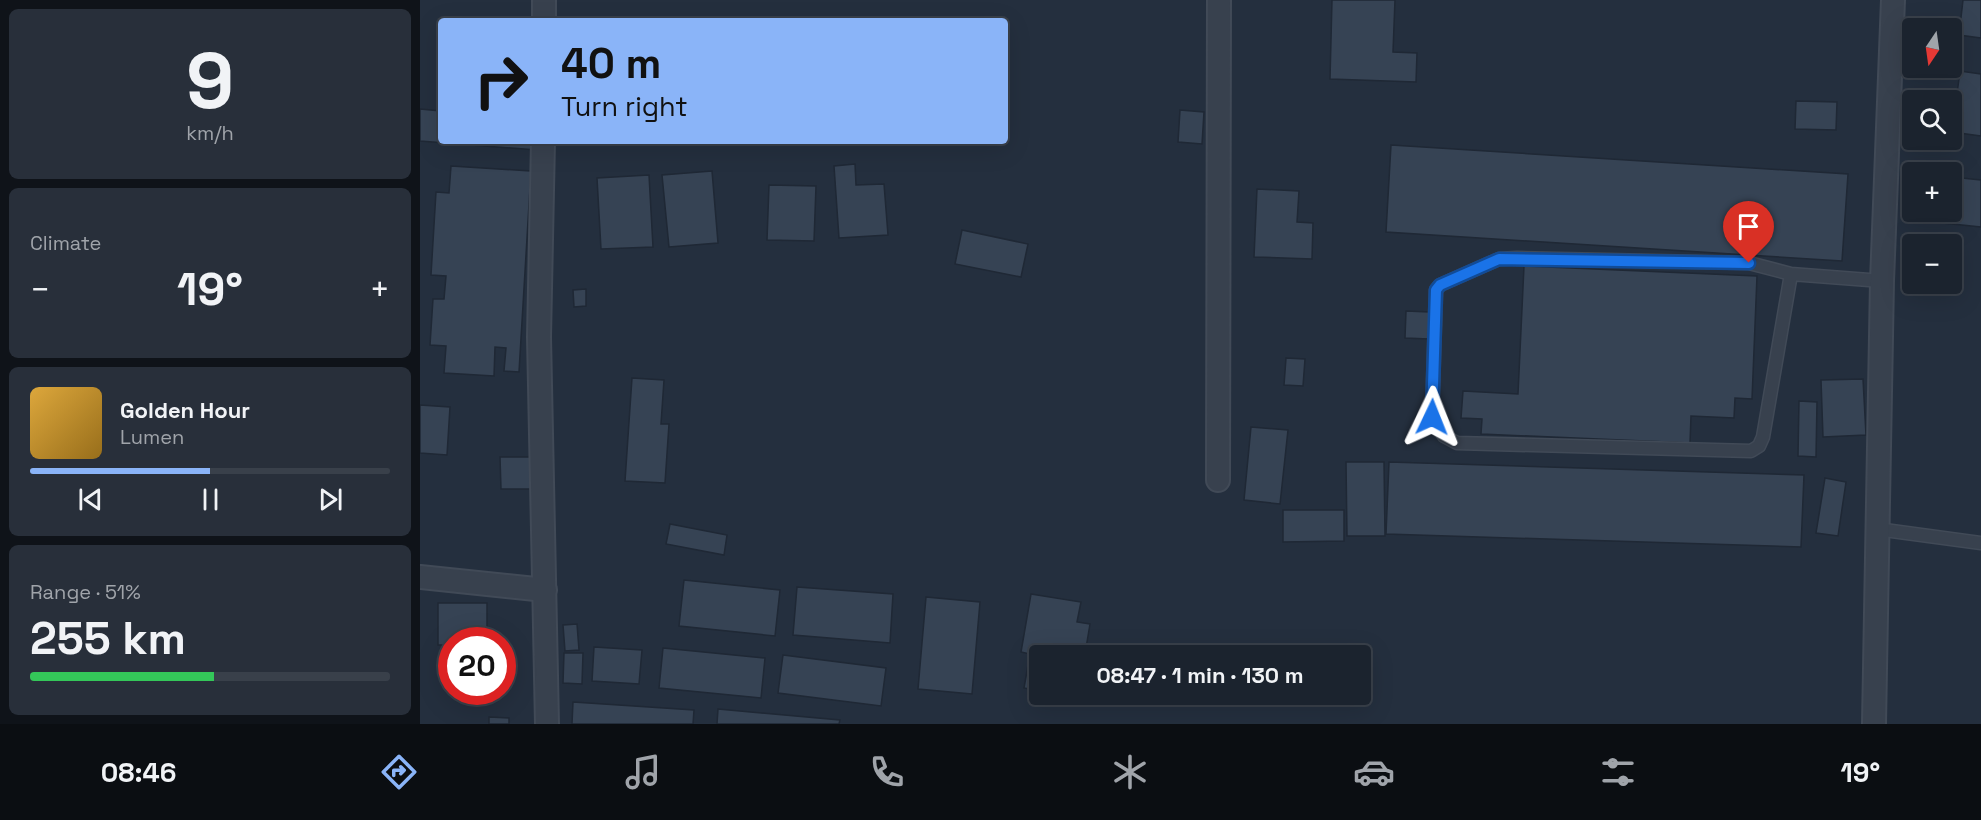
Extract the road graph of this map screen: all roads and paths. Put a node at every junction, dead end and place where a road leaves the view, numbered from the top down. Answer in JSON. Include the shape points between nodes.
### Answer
{"nodes":[{"id":1,"x":544,"y":0,"type":"edge"},
{"id":2,"x":1219,"y":0,"type":"edge"},
{"id":3,"x":1893,"y":0,"type":"edge"},
{"id":4,"x":544,"y":18,"type":"edge"},
{"id":5,"x":543,"y":144,"type":"edge"},
{"id":6,"x":1791,"y":274,"type":"junction"},
{"id":7,"x":1882,"y":281,"type":"junction"},
{"id":8,"x":1218,"y":480,"type":"dead end"},
{"id":9,"x":1878,"y":529,"type":"junction"},
{"id":10,"x":1981,"y":543,"type":"edge"},
{"id":11,"x":420,"y":577,"type":"edge"},
{"id":12,"x":545,"y":590,"type":"junction"},
{"id":13,"x":547,"y":724,"type":"edge"},
{"id":14,"x":1874,"y":724,"type":"edge"}],
"edges":[{"from":1,"to":4,"type":"street"},
{"from":2,"to":8,"type":"street"},
{"from":3,"to":7,"type":"street"},
{"from":5,"to":12,"type":"street","via":[[539,337]]},
{"from":6,"to":6,"type":"lane","via":[[1749,263],[1499,259],[1436,290],[1432,417],[1444,436],[1457,442],[1751,451],[1763,437]]},
{"from":6,"to":7,"type":"lane"},
{"from":7,"to":9,"type":"street"},
{"from":9,"to":10,"type":"lane"},
{"from":9,"to":14,"type":"street"},
{"from":11,"to":12,"type":"street"},
{"from":12,"to":13,"type":"street"}]}
